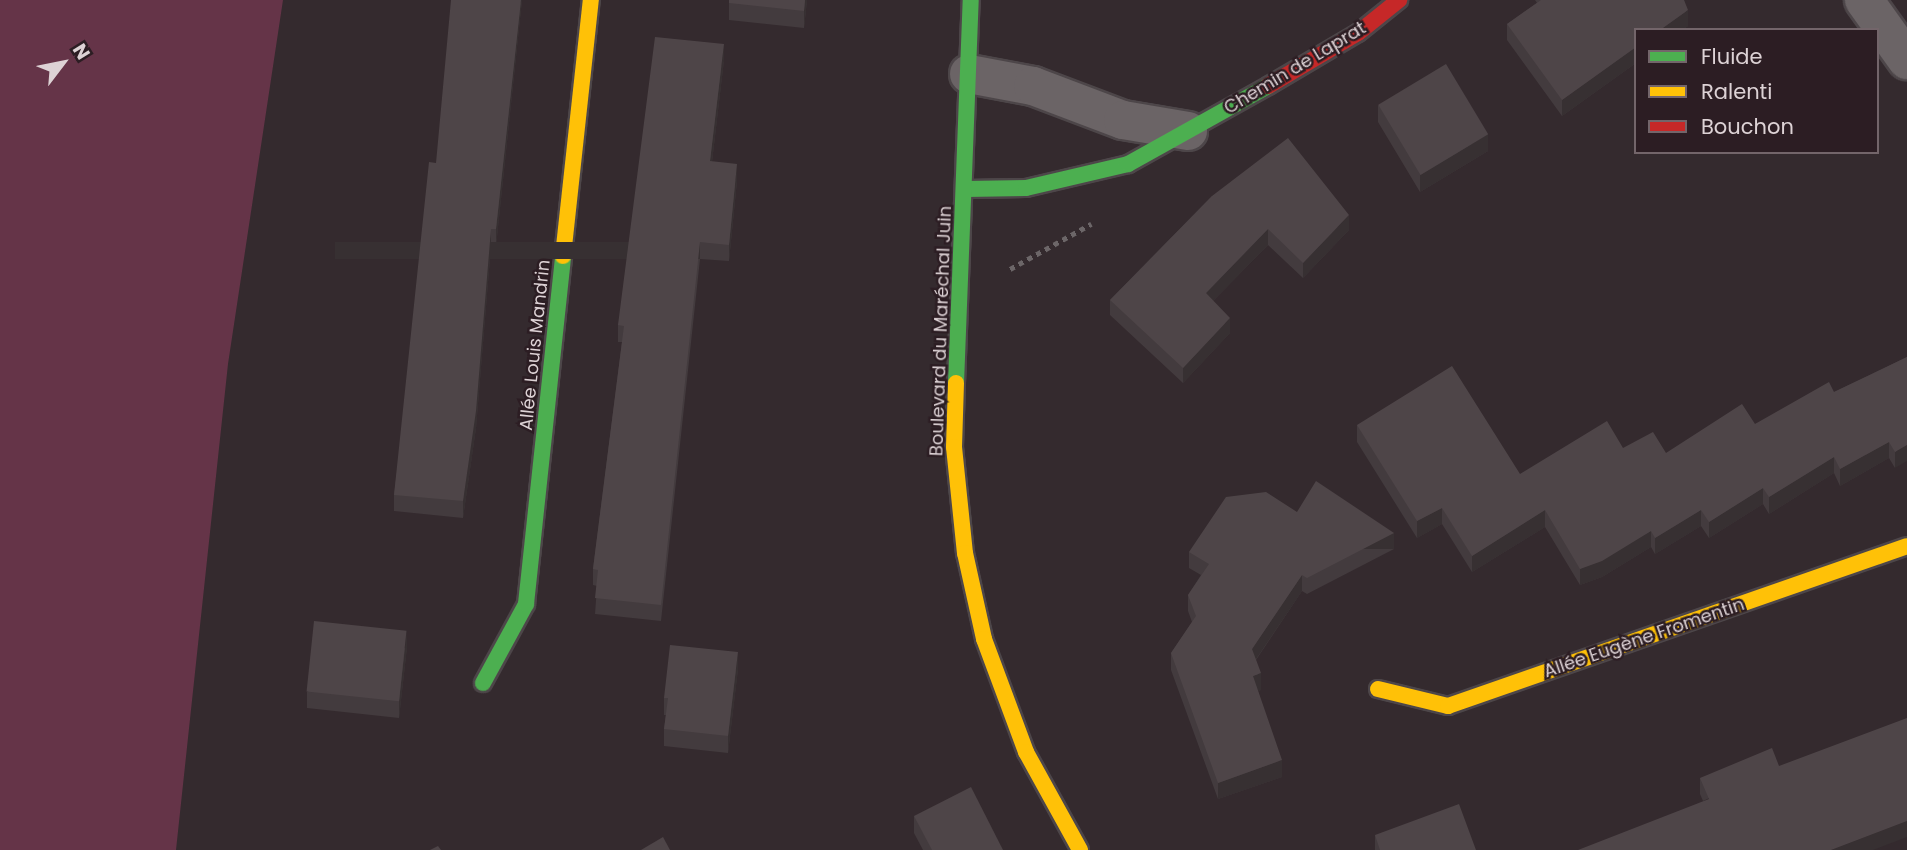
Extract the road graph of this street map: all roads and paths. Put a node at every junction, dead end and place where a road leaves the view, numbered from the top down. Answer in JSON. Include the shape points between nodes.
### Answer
{"nodes":[{"id":1,"x":592,"y":0,"type":"edge"},
{"id":2,"x":971,"y":0,"type":"edge"},
{"id":3,"x":1399,"y":0,"type":"edge"},
{"id":4,"x":1864,"y":0,"type":"edge"},
{"id":5,"x":1907,"y":60,"type":"edge"},
{"id":6,"x":969,"y":74,"type":"junction"},
{"id":7,"x":1188,"y":131,"type":"junction"},
{"id":8,"x":965,"y":189,"type":"junction"},
{"id":9,"x":1003,"y":261,"type":"dead end"},
{"id":10,"x":1003,"y":273,"type":"dead end"},
{"id":11,"x":1907,"y":546,"type":"edge"},
{"id":12,"x":483,"y":683,"type":"dead end"},
{"id":13,"x":1378,"y":689,"type":"dead end"},
{"id":14,"x":1080,"y":850,"type":"edge"}],
"edges":[{"from":1,"to":12,"type":"street","name":"Allée Louis Mandrin","via":[[526,604]]},
{"from":2,"to":6,"type":"street","name":"Boulevard du Maréchal Juin"},
{"from":3,"to":7,"type":"street","name":"Chemin de Laprat","via":[[1358,33]]},
{"from":4,"to":5,"type":"street"},
{"from":6,"to":7,"type":"street","via":[[1033,86],[1123,120]]},
{"from":6,"to":8,"type":"street","name":"Boulevard du Maréchal Juin"},
{"from":7,"to":8,"type":"street","name":"Chemin de Laprat","via":[[1128,164],[1026,188]]},
{"from":8,"to":14,"type":"street","name":"Boulevard du Maréchal Juin","via":[[954,447],[965,553],[984,639],[1022,740]]},
{"from":9,"to":10,"type":"path"},
{"from":11,"to":13,"type":"street","name":"Allée Eugène Fromentin","via":[[1448,706]]}]}
